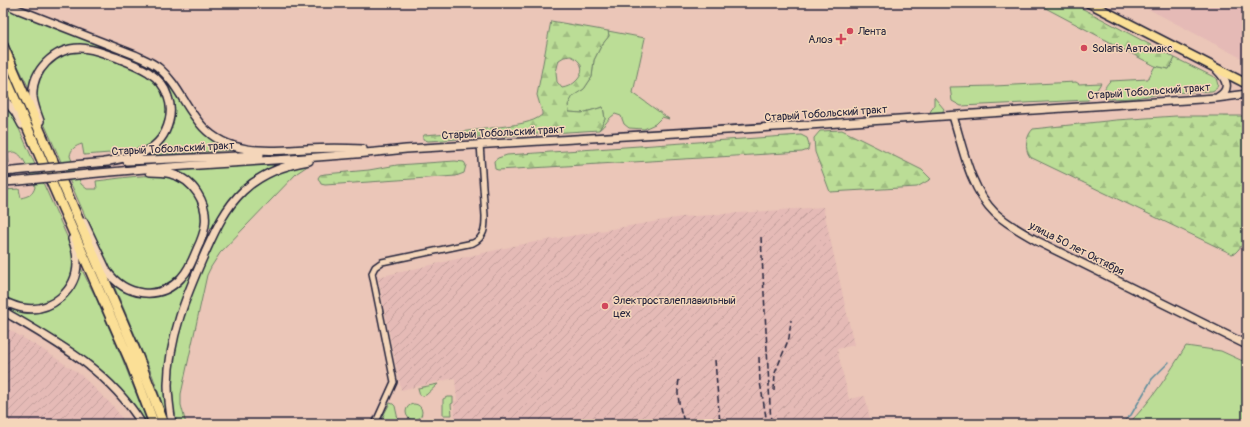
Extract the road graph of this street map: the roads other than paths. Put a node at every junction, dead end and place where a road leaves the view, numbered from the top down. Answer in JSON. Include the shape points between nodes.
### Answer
{"nodes":[{"id":1,"x":5,"y":3,"type":"edge"},
{"id":2,"x":1089,"y":3,"type":"edge"},
{"id":3,"x":3,"y":46,"type":"edge"},
{"id":4,"x":1216,"y":69,"type":"junction"},
{"id":5,"x":3,"y":72,"type":"edge"},
{"id":6,"x":1247,"y":84,"type":"edge"},
{"id":7,"x":1247,"y":94,"type":"edge"},
{"id":8,"x":3,"y":98,"type":"edge"},
{"id":9,"x":1216,"y":98,"type":"junction"},
{"id":10,"x":953,"y":116,"type":"junction"},
{"id":11,"x":42,"y":137,"type":"junction"},
{"id":12,"x":33,"y":141,"type":"junction"},
{"id":13,"x":480,"y":144,"type":"junction"},
{"id":14,"x":365,"y":151,"type":"junction"},
{"id":15,"x":104,"y":162,"type":"junction"},
{"id":16,"x":3,"y":172,"type":"edge"},
{"id":17,"x":103,"y":172,"type":"junction"},
{"id":18,"x":3,"y":183,"type":"edge"},
{"id":19,"x":70,"y":200,"type":"junction"},
{"id":20,"x":59,"y":201,"type":"junction"},
{"id":21,"x":3,"y":301,"type":"edge"},
{"id":22,"x":3,"y":311,"type":"edge"},
{"id":23,"x":1247,"y":345,"type":"edge"},
{"id":24,"x":142,"y":424,"type":"edge"},
{"id":25,"x":154,"y":424,"type":"edge"},
{"id":26,"x":164,"y":424,"type":"edge"},
{"id":27,"x":172,"y":424,"type":"edge"},
{"id":28,"x":375,"y":424,"type":"edge"}],
"edges":[{"from":1,"to":14,"type":"main road","via":[[151,62],[168,77],[202,126],[229,145],[265,151],[341,148]]},
{"from":2,"to":4,"type":"main road"},
{"from":3,"to":11,"type":"highway"},
{"from":4,"to":6,"type":"main road"},
{"from":4,"to":9,"type":"main road","via":[[1226,82],[1225,92]]},
{"from":5,"to":12,"type":"highway"},
{"from":7,"to":9,"type":"main road","name":"Старый Тобольский тракт"},
{"from":8,"to":12,"type":"main road"},
{"from":9,"to":10,"type":"main road","name":"Старый Тобольский тракт"},
{"from":10,"to":13,"type":"main road","name":"Старый Тобольский тракт"},
{"from":10,"to":23,"type":"main road","name":"улица 50 лет Октября","via":[[974,181],[991,208],[1010,225],[1039,242]]},
{"from":11,"to":15,"type":"main road","via":[[41,123],[33,98],[34,84],[42,66],[54,56],[71,48],[87,48],[138,66],[154,76],[166,92],[170,105],[168,126],[161,139],[145,152]]},
{"from":11,"to":19,"type":"highway"},
{"from":12,"to":20,"type":"highway"},
{"from":13,"to":14,"type":"main road","name":"Старый Тобольский тракт"},
{"from":13,"to":28,"type":"street","via":[[485,216],[482,237],[473,243],[382,262],[372,273],[394,382]]},
{"from":14,"to":15,"type":"main road","name":"Старый Тобольский тракт"},
{"from":14,"to":17,"type":"main road","name":"Старый Тобольский тракт"},
{"from":14,"to":27,"type":"main road","via":[[341,158],[300,163],[275,171],[259,178],[238,196],[229,208],[216,229],[190,285],[175,332],[168,386]]},
{"from":15,"to":16,"type":"main road","name":"Старый Тобольский тракт","bridge":true},
{"from":17,"to":18,"type":"main road","name":"Старый Тобольский тракт","bridge":true},
{"from":17,"to":19,"type":"main road","via":[[170,174],[180,177],[198,193],[205,212],[204,230],[190,266],[172,286],[162,291],[143,293],[130,290],[116,281],[108,271],[78,209]]},
{"from":19,"to":26,"type":"highway","via":[[144,370]]},
{"from":20,"to":21,"type":"main road","via":[[77,256],[77,270],[72,284],[57,301],[45,307],[22,308]]},
{"from":20,"to":25,"type":"highway","via":[[130,361]]},
{"from":22,"to":24,"type":"main road","via":[[96,370],[123,398]]}]}
